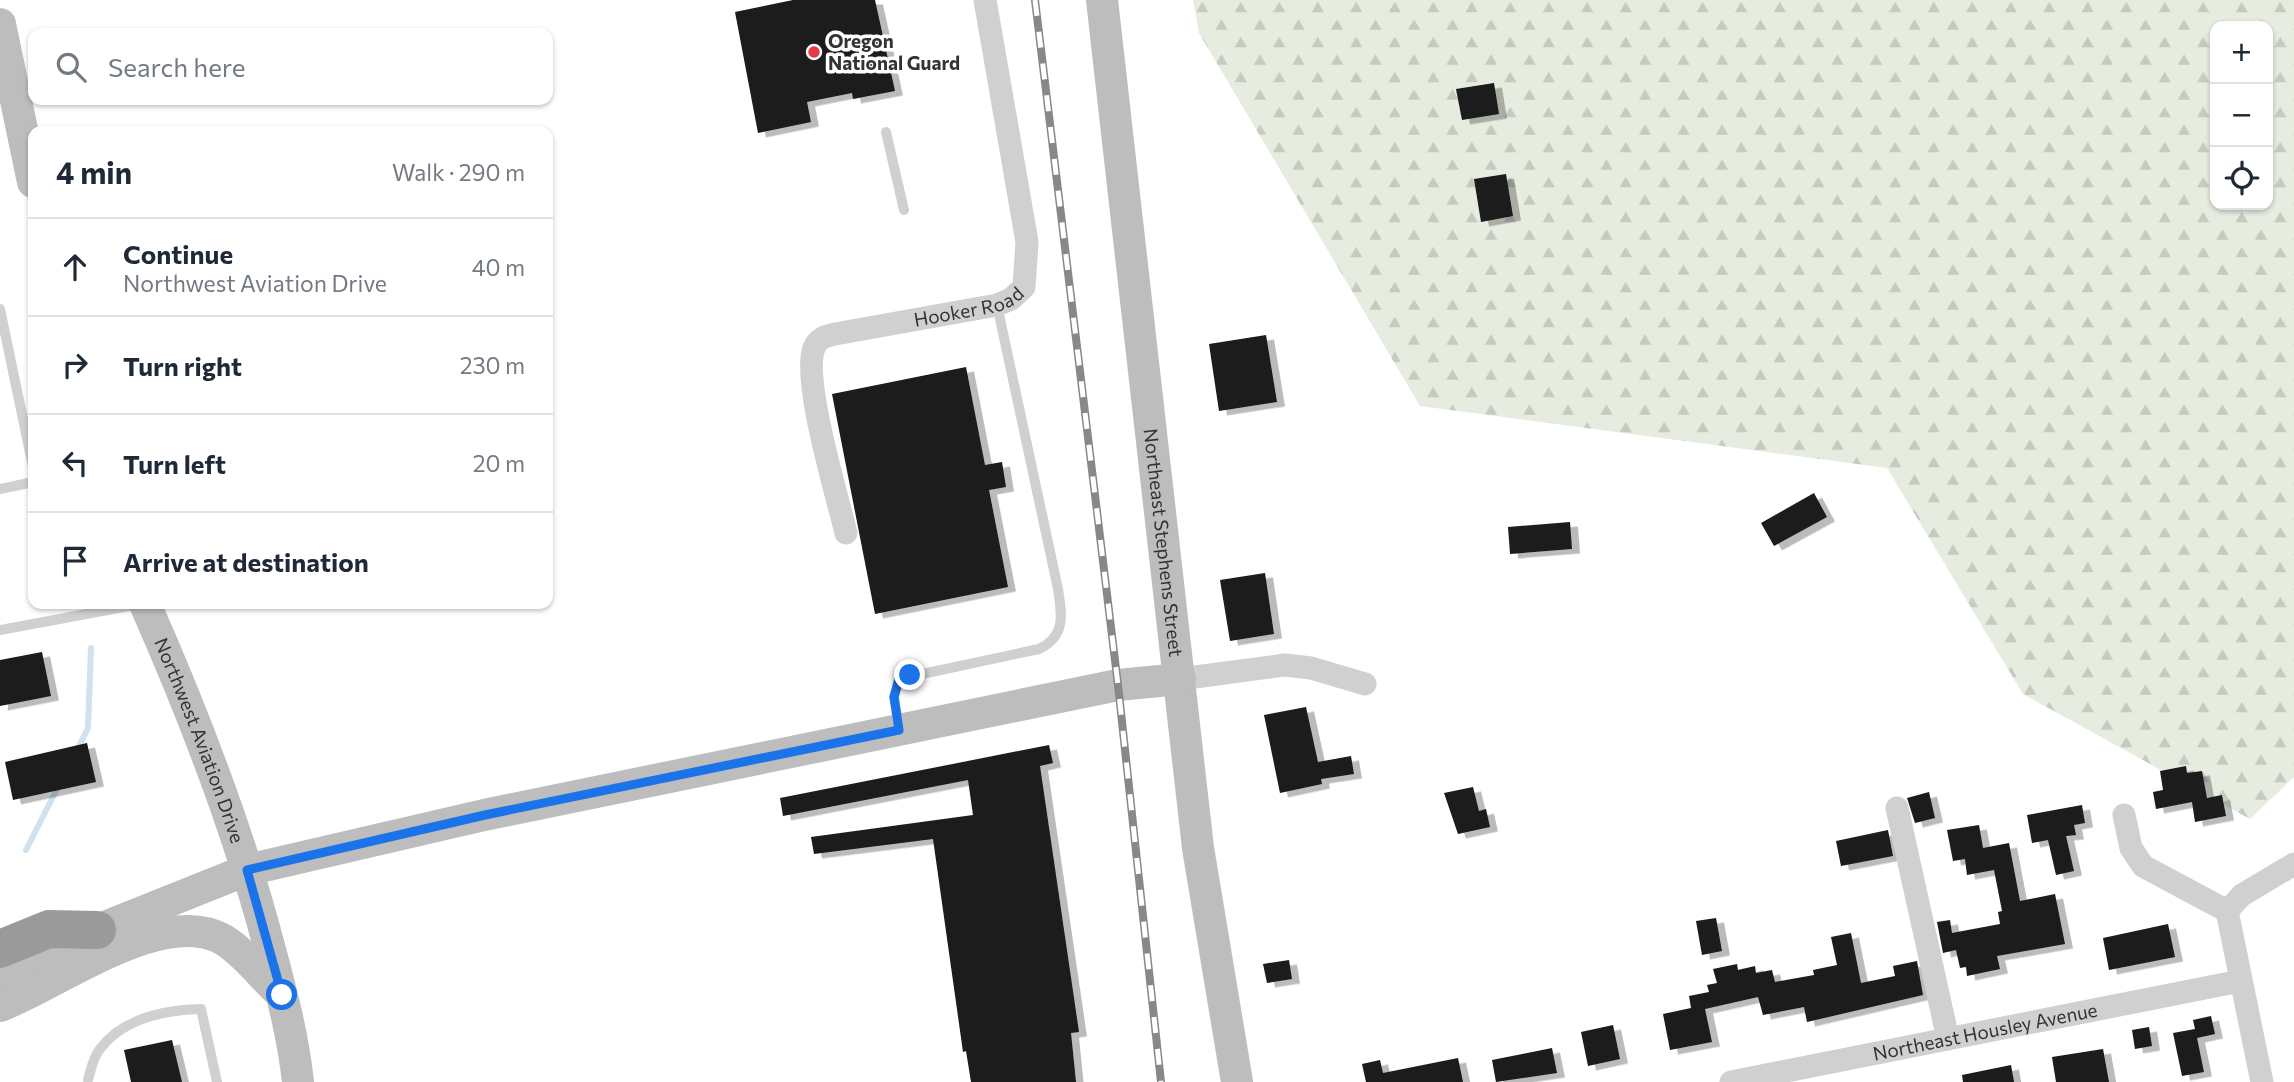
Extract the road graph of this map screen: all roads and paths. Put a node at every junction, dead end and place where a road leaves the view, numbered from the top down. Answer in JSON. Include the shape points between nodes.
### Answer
{"nodes":[{"id":1,"x":985,"y":0,"type":"edge"},
{"id":2,"x":1102,"y":0,"type":"edge"},
{"id":3,"x":0,"y":24,"type":"edge"},
{"id":4,"x":886,"y":132,"type":"dead end"},
{"id":5,"x":28,"y":158,"type":"edge"},
{"id":6,"x":904,"y":210,"type":"dead end"},
{"id":7,"x":997,"y":305,"type":"junction"},
{"id":8,"x":0,"y":309,"type":"edge"},
{"id":9,"x":28,"y":443,"type":"edge"},
{"id":10,"x":28,"y":483,"type":"edge"},
{"id":11,"x":0,"y":489,"type":"edge"},
{"id":12,"x":846,"y":533,"type":"dead end"},
{"id":13,"x":116,"y":609,"type":"edge"},
{"id":14,"x":145,"y":609,"type":"edge"},
{"id":15,"x":0,"y":630,"type":"edge"},
{"id":16,"x":1180,"y":679,"type":"junction"},
{"id":17,"x":1365,"y":684,"type":"dead end"},
{"id":18,"x":899,"y":730,"type":"junction"},
{"id":19,"x":1897,"y":808,"type":"dead end"},
{"id":20,"x":2124,"y":815,"type":"dead end"},
{"id":21,"x":2294,"y":864,"type":"edge"},
{"id":22,"x":247,"y":870,"type":"junction"},
{"id":23,"x":2227,"y":911,"type":"junction"},
{"id":24,"x":97,"y":930,"type":"junction"},
{"id":25,"x":0,"y":949,"type":"edge"},
{"id":26,"x":0,"y":981,"type":"edge"},
{"id":27,"x":2240,"y":981,"type":"junction"},
{"id":28,"x":282,"y":995,"type":"junction"},
{"id":29,"x":0,"y":1006,"type":"edge"},
{"id":30,"x":1948,"y":1039,"type":"junction"},
{"id":31,"x":86,"y":1081,"type":"edge"},
{"id":32,"x":217,"y":1082,"type":"edge"},
{"id":33,"x":298,"y":1082,"type":"edge"},
{"id":34,"x":1237,"y":1082,"type":"edge"},
{"id":35,"x":1731,"y":1082,"type":"edge"},
{"id":36,"x":2262,"y":1082,"type":"edge"}],
"edges":[{"from":1,"to":7,"type":"street","name":"Hooker Road","via":[[1027,242],[1024,287]]},
{"from":2,"to":16,"type":"main road","name":"Northeast Stephens Street"},
{"from":3,"to":5,"type":"main road"},
{"from":4,"to":6,"type":"lane"},
{"from":7,"to":12,"type":"street","name":"Hooker Road","via":[[835,334],[815,346],[811,379]]},
{"from":7,"to":18,"type":"lane","via":[[1062,625],[1052,643],[1040,649],[899,679],[894,697]]},
{"from":8,"to":9,"type":"lane"},
{"from":10,"to":11,"type":"lane"},
{"from":13,"to":15,"type":"lane"},
{"from":14,"to":22,"type":"main road","name":"Northwest Aviation Drive","via":[[189,704]]},
{"from":16,"to":17,"type":"street","via":[[1285,665]]},
{"from":16,"to":18,"type":"main road","via":[[1118,685]]},
{"from":16,"to":34,"type":"main road","name":"Northeast Stephens Street","via":[[1198,848]]},
{"from":18,"to":22,"type":"main road","via":[[485,815]]},
{"from":19,"to":30,"type":"street"},
{"from":20,"to":23,"type":"street","via":[[2131,848],[2144,866]]},
{"from":21,"to":23,"type":"street","via":[[2242,895]]},
{"from":22,"to":24,"type":"main road"},
{"from":22,"to":28,"type":"main road","name":"Northwest Aviation Drive"},
{"from":23,"to":27,"type":"street"},
{"from":24,"to":25,"type":"highway","via":[[49,929]]},
{"from":24,"to":26,"type":"main road"},
{"from":27,"to":30,"type":"street","name":"Northeast Housley Avenue"},
{"from":27,"to":36,"type":"street"},
{"from":28,"to":29,"type":"main road","via":[[253,963],[222,939],[183,930],[128,946]]},
{"from":28,"to":33,"type":"main road","name":"Northwest Aviation Drive"},
{"from":30,"to":35,"type":"street","name":"Northeast Housley Avenue"},
{"from":31,"to":32,"type":"lane","via":[[98,1051],[118,1030],[152,1016],[201,1009]]}]}
